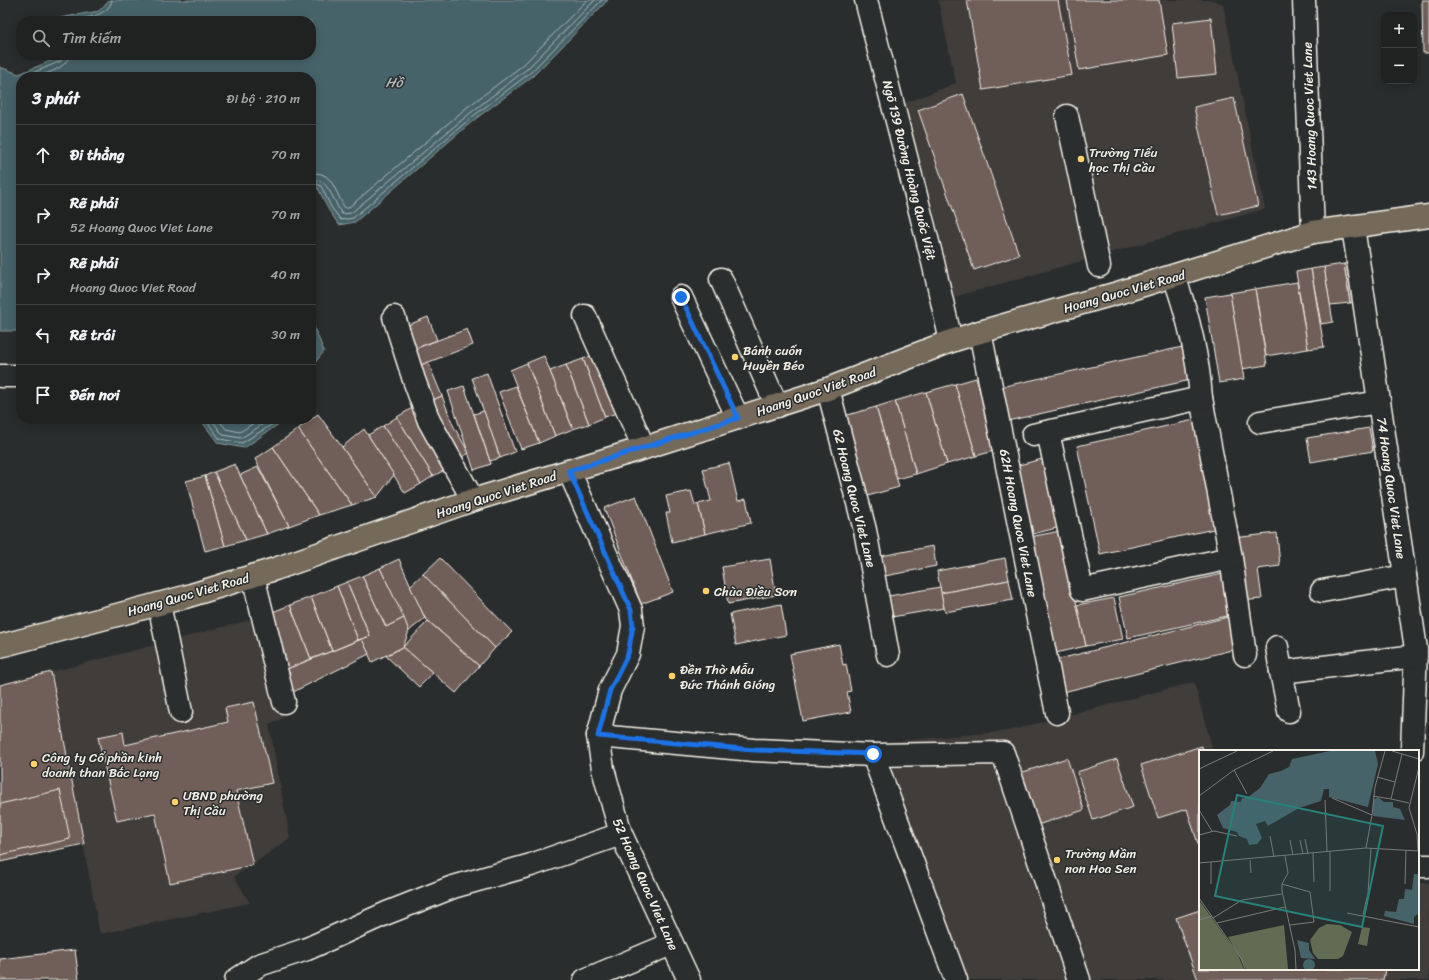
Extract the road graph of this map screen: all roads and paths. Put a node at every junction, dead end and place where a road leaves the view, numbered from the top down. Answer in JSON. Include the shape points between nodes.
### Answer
{"nodes":[{"id":1,"x":866,"y":0,"type":"edge"},
{"id":2,"x":1304,"y":0,"type":"edge"},
{"id":3,"x":1067,"y":116,"type":"dead end"},
{"id":4,"x":1429,"y":216,"type":"edge"},
{"id":5,"x":1353,"y":227,"type":"junction"},
{"id":6,"x":1314,"y":232,"type":"junction"},
{"id":7,"x":1099,"y":266,"type":"dead end"},
{"id":8,"x":1174,"y":276,"type":"junction"},
{"id":9,"x":721,"y":279,"type":"dead end"},
{"id":10,"x":681,"y":297,"type":"dead end"},
{"id":11,"x":585,"y":316,"type":"dead end"},
{"id":12,"x":394,"y":317,"type":"dead end"},
{"id":13,"x":980,"y":332,"type":"junction"},
{"id":14,"x":951,"y":341,"type":"junction"},
{"id":15,"x":0,"y":376,"type":"edge"},
{"id":16,"x":16,"y":376,"type":"edge"},
{"id":17,"x":828,"y":389,"type":"junction"},
{"id":18,"x":1201,"y":398,"type":"junction"},
{"id":19,"x":1379,"y":402,"type":"junction"},
{"id":20,"x":777,"y":406,"type":"junction"},
{"id":21,"x":738,"y":418,"type":"junction"},
{"id":22,"x":1260,"y":422,"type":"dead end"},
{"id":23,"x":644,"y":448,"type":"junction"},
{"id":24,"x":569,"y":471,"type":"junction"},
{"id":25,"x":473,"y":500,"type":"junction"},
{"id":26,"x":1231,"y":558,"type":"junction"},
{"id":27,"x":253,"y":576,"type":"junction"},
{"id":28,"x":1405,"y":576,"type":"junction"},
{"id":29,"x":1322,"y":591,"type":"dead end"},
{"id":30,"x":159,"y":604,"type":"junction"},
{"id":31,"x":1420,"y":642,"type":"edge"},
{"id":32,"x":0,"y":646,"type":"edge"},
{"id":33,"x":1277,"y":647,"type":"dead end"},
{"id":34,"x":888,"y":654,"type":"dead end"},
{"id":35,"x":1245,"y":656,"type":"dead end"},
{"id":36,"x":1280,"y":672,"type":"junction"},
{"id":37,"x":284,"y":702,"type":"dead end"},
{"id":38,"x":1289,"y":711,"type":"dead end"},
{"id":39,"x":181,"y":712,"type":"dead end"},
{"id":40,"x":1058,"y":713,"type":"dead end"},
{"id":41,"x":1421,"y":716,"type":"edge"},
{"id":42,"x":598,"y":736,"type":"junction"},
{"id":43,"x":1412,"y":750,"type":"edge"},
{"id":44,"x":873,"y":754,"type":"junction"},
{"id":45,"x":621,"y":834,"type":"junction"},
{"id":46,"x":671,"y":944,"type":"junction"},
{"id":47,"x":236,"y":980,"type":"edge"},
{"id":48,"x":585,"y":980,"type":"edge"},
{"id":49,"x":689,"y":980,"type":"edge"},
{"id":50,"x":956,"y":980,"type":"edge"},
{"id":51,"x":1079,"y":980,"type":"edge"}],
"edges":[{"from":1,"to":14,"type":"street","name":"Ngõ 139 Đường Hoàng Quốc Việt"},
{"from":2,"to":6,"type":"street","name":"143 Hoang Quoc Viet Lane"},
{"from":3,"to":7,"type":"street"},
{"from":4,"to":5,"type":"main road","name":"Hoang Quoc Viet Road"},
{"from":5,"to":6,"type":"main road","name":"Hoang Quoc Viet Road"},
{"from":5,"to":19,"type":"street","name":"74 Hoang Quoc Viet Lane"},
{"from":6,"to":8,"type":"main road","name":"Hoang Quoc Viet Road"},
{"from":8,"to":13,"type":"main road","name":"Hoang Quoc Viet Road"},
{"from":8,"to":18,"type":"street","via":[[1182,298],[1198,368]]},
{"from":9,"to":20,"type":"street"},
{"from":10,"to":21,"type":"street"},
{"from":11,"to":23,"type":"street"},
{"from":12,"to":25,"type":"street","via":[[429,421]]},
{"from":13,"to":14,"type":"main road","name":"Hoang Quoc Viet Road"},
{"from":13,"to":40,"type":"street","name":"62H Hoang Quoc Viet Lane"},
{"from":14,"to":17,"type":"main road","name":"Hoang Quoc Viet Road"},
{"from":15,"to":16,"type":"street"},
{"from":17,"to":20,"type":"main road","name":"Hoang Quoc Viet Road"},
{"from":17,"to":34,"type":"street","name":"62 Hoang Quoc Viet Lane","via":[[865,530]]},
{"from":18,"to":26,"type":"street"},
{"from":18,"to":26,"type":"street","via":[[1041,434],[1082,590]]},
{"from":19,"to":22,"type":"street"},
{"from":19,"to":28,"type":"street","name":"74 Hoang Quoc Viet Lane"},
{"from":20,"to":21,"type":"main road","name":"Hoang Quoc Viet Road"},
{"from":21,"to":23,"type":"main road","name":"Hoang Quoc Viet Road"},
{"from":23,"to":24,"type":"main road","name":"Hoang Quoc Viet Road"},
{"from":24,"to":25,"type":"main road","name":"Hoang Quoc Viet Road"},
{"from":24,"to":42,"type":"street","name":"52 Hoang Quoc Viet Lane","via":[[631,610],[633,626],[628,654],[610,690]]},
{"from":25,"to":27,"type":"main road","name":"Hoang Quoc Viet Road"},
{"from":26,"to":35,"type":"street"},
{"from":27,"to":30,"type":"main road","name":"Hoang Quoc Viet Road"},
{"from":27,"to":37,"type":"street"},
{"from":28,"to":29,"type":"street"},
{"from":28,"to":31,"type":"street","name":"74 Hoang Quoc Viet Lane"},
{"from":30,"to":32,"type":"main road","name":"Hoang Quoc Viet Road"},
{"from":30,"to":39,"type":"street"},
{"from":31,"to":36,"type":"street"},
{"from":31,"to":41,"type":"street","name":"74 Hoang Quoc Viet Lane"},
{"from":33,"to":36,"type":"street"},
{"from":36,"to":38,"type":"street"},
{"from":41,"to":43,"type":"street","name":"74 Hoang Quoc Viet Lane"},
{"from":42,"to":44,"type":"street","via":[[754,750]]},
{"from":42,"to":45,"type":"street","name":"52 Hoang Quoc Viet Lane","via":[[603,769]]},
{"from":44,"to":50,"type":"street"},
{"from":44,"to":51,"type":"street","via":[[1003,753]]},
{"from":45,"to":46,"type":"street","name":"52 Hoang Quoc Viet Lane"},
{"from":45,"to":47,"type":"street","via":[[531,865],[453,887],[386,912],[307,949],[259,965]]},
{"from":46,"to":48,"type":"street"},
{"from":46,"to":49,"type":"street","name":"52 Hoang Quoc Viet Lane"}]}
